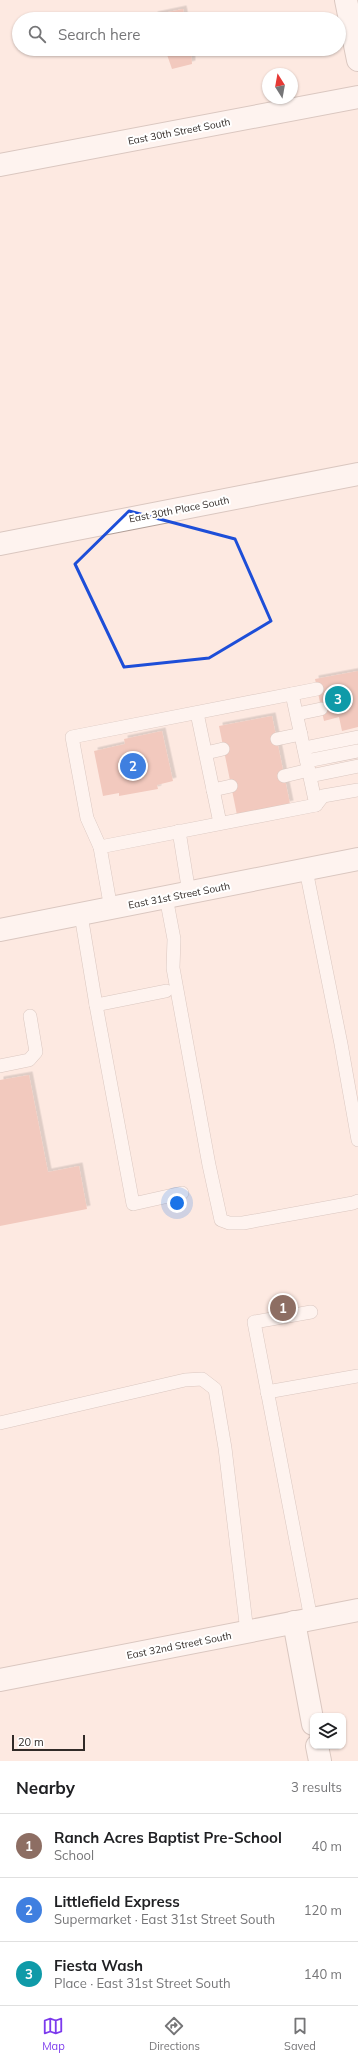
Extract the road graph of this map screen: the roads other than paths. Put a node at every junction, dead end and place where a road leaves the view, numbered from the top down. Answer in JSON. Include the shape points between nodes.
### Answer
{"nodes":[{"id":1,"x":346,"y":0,"type":"edge"},
{"id":2,"x":358,"y":60,"type":"edge"},
{"id":3,"x":358,"y":97,"type":"edge"},
{"id":4,"x":0,"y":165,"type":"edge"},
{"id":5,"x":358,"y":474,"type":"edge"},
{"id":6,"x":0,"y":544,"type":"edge"},
{"id":7,"x":317,"y":689,"type":"dead end"},
{"id":8,"x":292,"y":694,"type":"junction"},
{"id":9,"x":321,"y":709,"type":"dead end"},
{"id":10,"x":198,"y":713,"type":"junction"},
{"id":11,"x":297,"y":714,"type":"junction"},
{"id":12,"x":301,"y":734,"type":"junction"},
{"id":13,"x":358,"y":737,"type":"edge"},
{"id":14,"x":277,"y":739,"type":"dead end"},
{"id":15,"x":304,"y":748,"type":"junction"},
{"id":16,"x":223,"y":749,"type":"dead end"},
{"id":17,"x":358,"y":751,"type":"edge"},
{"id":18,"x":206,"y":753,"type":"junction"},
{"id":19,"x":358,"y":766,"type":"edge"},
{"id":20,"x":309,"y":769,"type":"junction"},
{"id":21,"x":284,"y":776,"type":"dead end"},
{"id":22,"x":231,"y":786,"type":"dead end"},
{"id":23,"x":213,"y":790,"type":"junction"},
{"id":24,"x":358,"y":790,"type":"edge"},
{"id":25,"x":316,"y":805,"type":"junction"},
{"id":26,"x":220,"y":823,"type":"junction"},
{"id":27,"x":179,"y":832,"type":"junction"},
{"id":28,"x":100,"y":847,"type":"junction"},
{"id":29,"x":358,"y":859,"type":"edge"},
{"id":30,"x":306,"y":870,"type":"junction"},
{"id":31,"x":189,"y":893,"type":"junction"},
{"id":32,"x":166,"y":897,"type":"junction"},
{"id":33,"x":111,"y":908,"type":"junction"},
{"id":34,"x":81,"y":915,"type":"junction"},
{"id":35,"x":0,"y":930,"type":"edge"},
{"id":36,"x":166,"y":991,"type":"dead end"},
{"id":37,"x":96,"y":1005,"type":"junction"},
{"id":38,"x":30,"y":1016,"type":"dead end"},
{"id":39,"x":0,"y":1066,"type":"edge"},
{"id":40,"x":358,"y":1140,"type":"edge"},
{"id":41,"x":182,"y":1194,"type":"dead end"},
{"id":42,"x":358,"y":1201,"type":"edge"},
{"id":43,"x":311,"y":1312,"type":"dead end"},
{"id":44,"x":358,"y":1376,"type":"edge"},
{"id":45,"x":267,"y":1392,"type":"junction"},
{"id":46,"x":0,"y":1423,"type":"edge"},
{"id":47,"x":358,"y":1610,"type":"edge"},
{"id":48,"x":302,"y":1621,"type":"junction"},
{"id":49,"x":247,"y":1632,"type":"junction"},
{"id":50,"x":0,"y":1680,"type":"edge"},
{"id":51,"x":312,"y":1713,"type":"edge"},
{"id":52,"x":318,"y":1749,"type":"edge"},
{"id":53,"x":320,"y":1761,"type":"edge"}],
"edges":[{"from":1,"to":2,"type":"street"},
{"from":3,"to":4,"type":"street","name":"East 30th Street South"},
{"from":5,"to":6,"type":"street","name":"East 30th Place South"},
{"from":7,"to":8,"type":"lane"},
{"from":8,"to":10,"type":"lane"},
{"from":8,"to":11,"type":"lane"},
{"from":9,"to":11,"type":"lane"},
{"from":10,"to":18,"type":"lane"},
{"from":10,"to":28,"type":"lane","via":[[72,737],[87,818]]},
{"from":11,"to":12,"type":"lane"},
{"from":12,"to":14,"type":"lane"},
{"from":12,"to":15,"type":"lane"},
{"from":13,"to":15,"type":"lane"},
{"from":15,"to":20,"type":"lane"},
{"from":16,"to":18,"type":"lane"},
{"from":17,"to":20,"type":"lane"},
{"from":18,"to":23,"type":"lane"},
{"from":19,"to":20,"type":"lane"},
{"from":20,"to":21,"type":"lane"},
{"from":20,"to":25,"type":"lane"},
{"from":22,"to":23,"type":"lane"},
{"from":23,"to":26,"type":"lane"},
{"from":24,"to":25,"type":"lane","via":[[323,796]]},
{"from":25,"to":26,"type":"lane"},
{"from":26,"to":27,"type":"lane"},
{"from":27,"to":28,"type":"lane"},
{"from":27,"to":31,"type":"lane"},
{"from":28,"to":33,"type":"lane"},
{"from":29,"to":30,"type":"street","name":"East 31st Street South"},
{"from":30,"to":31,"type":"street","name":"East 31st Street South"},
{"from":30,"to":40,"type":"lane"},
{"from":31,"to":32,"type":"street","name":"East 31st Street South"},
{"from":32,"to":33,"type":"street","name":"East 31st Street South"},
{"from":32,"to":42,"type":"lane","via":[[174,939],[172,968],[221,1220],[243,1223]]},
{"from":33,"to":34,"type":"street","name":"East 31st Street South"},
{"from":34,"to":35,"type":"street","name":"East 31st Street South"},
{"from":34,"to":37,"type":"lane"},
{"from":36,"to":37,"type":"lane"},
{"from":37,"to":41,"type":"lane","via":[[133,1204]]},
{"from":38,"to":39,"type":"lane","via":[[36,1052],[29,1060]]},
{"from":43,"to":45,"type":"lane","via":[[254,1322]]},
{"from":44,"to":45,"type":"lane"},
{"from":45,"to":48,"type":"lane"},
{"from":46,"to":49,"type":"lane","via":[[185,1380],[202,1380],[215,1389],[226,1456]]},
{"from":47,"to":48,"type":"street","name":"East 32nd Street South"},
{"from":48,"to":49,"type":"street","name":"East 32nd Street South"},
{"from":48,"to":51,"type":"street"},
{"from":49,"to":50,"type":"street","name":"East 32nd Street South"},
{"from":52,"to":53,"type":"street"}]}
